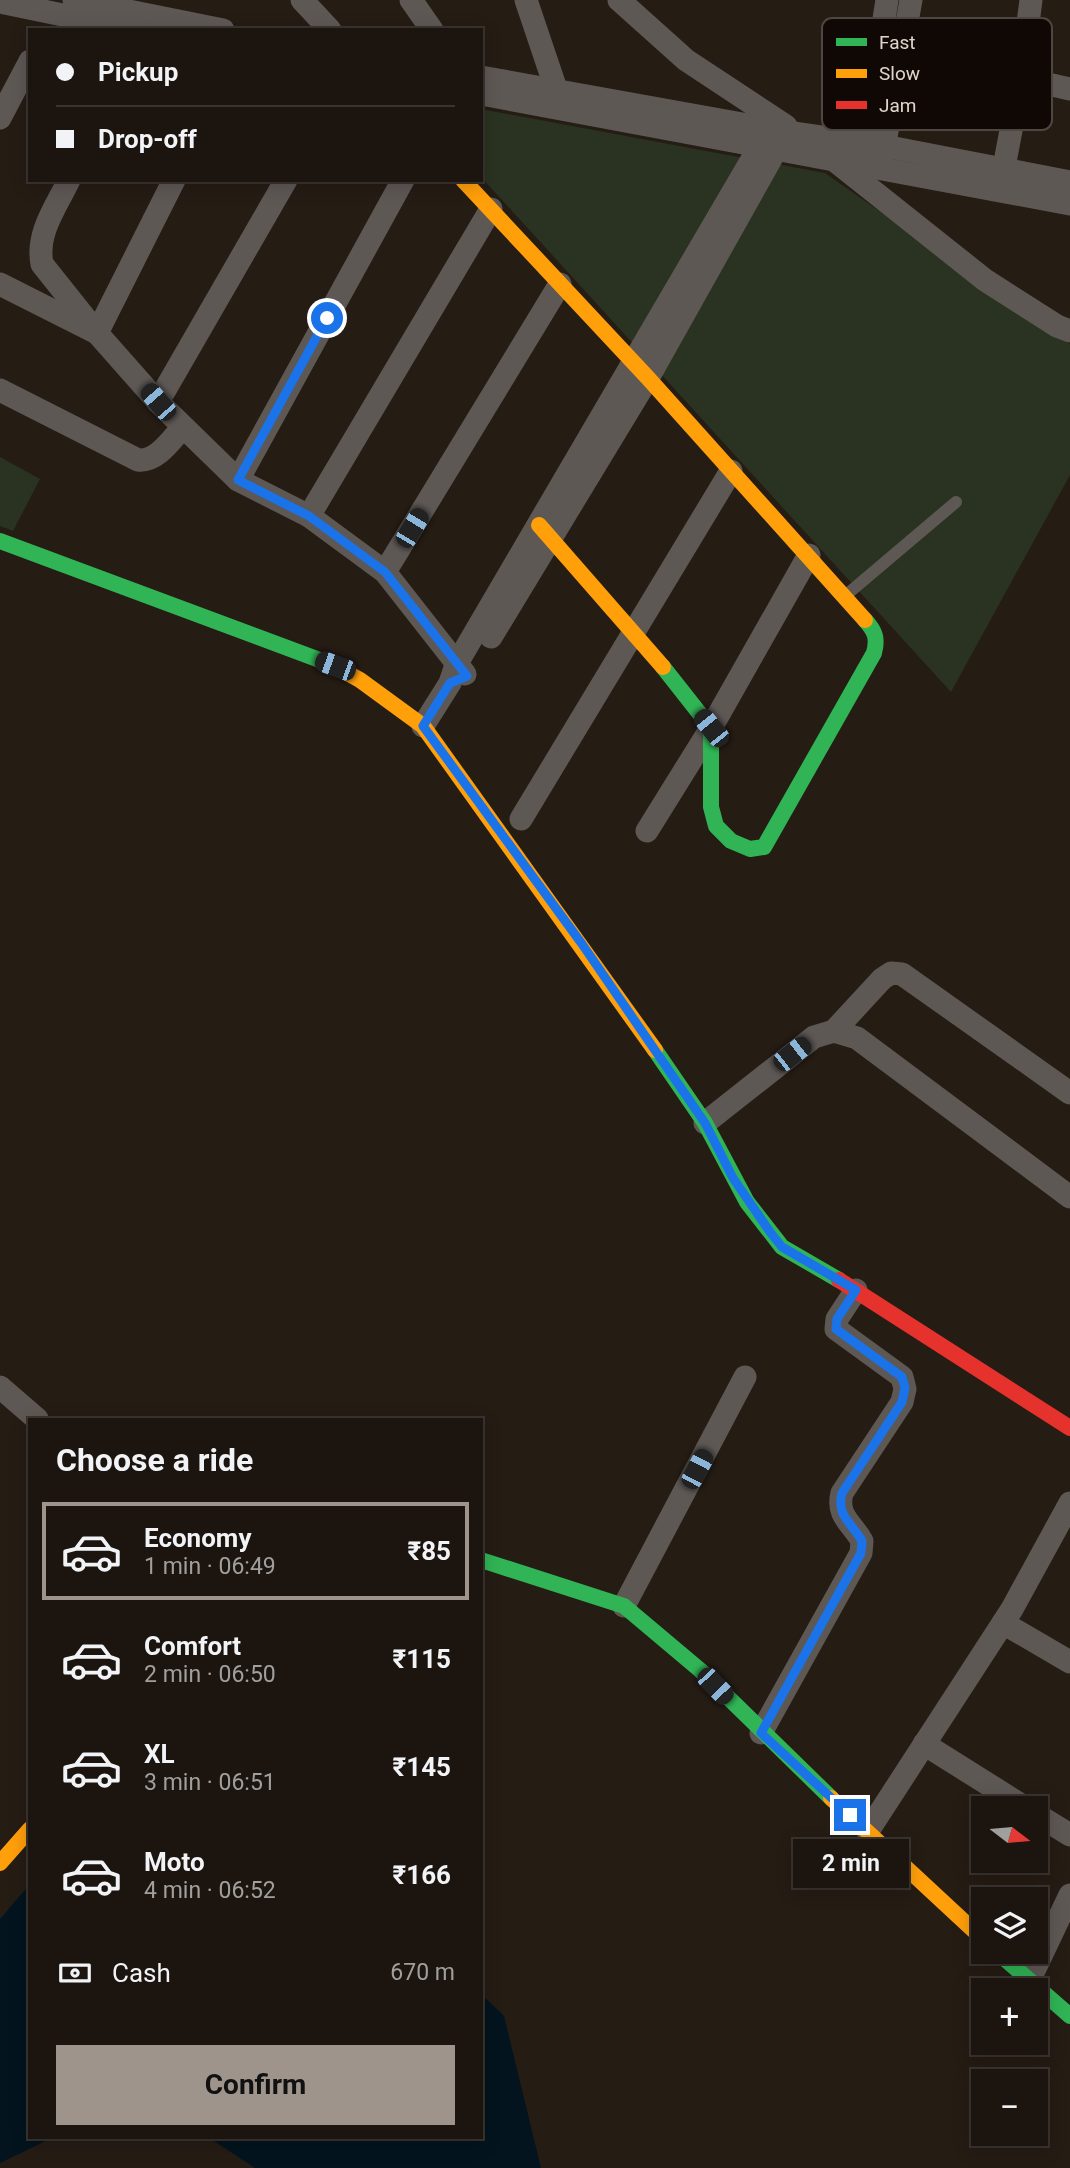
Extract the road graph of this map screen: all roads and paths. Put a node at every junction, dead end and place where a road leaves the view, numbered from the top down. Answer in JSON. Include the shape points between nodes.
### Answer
{"nodes":[{"id":1,"x":303,"y":0,"type":"edge"},
{"id":2,"x":411,"y":0,"type":"edge"},
{"id":3,"x":526,"y":0,"type":"edge"},
{"id":4,"x":619,"y":0,"type":"edge"},
{"id":5,"x":887,"y":0,"type":"edge"},
{"id":6,"x":911,"y":0,"type":"edge"},
{"id":7,"x":1031,"y":0,"type":"edge"},
{"id":8,"x":0,"y":2,"type":"edge"},
{"id":9,"x":69,"y":9,"type":"edge"},
{"id":10,"x":885,"y":18,"type":"edge"},
{"id":11,"x":907,"y":18,"type":"edge"},
{"id":12,"x":1029,"y":18,"type":"edge"},
{"id":13,"x":144,"y":26,"type":"edge"},
{"id":14,"x":184,"y":28,"type":"edge"},
{"id":15,"x":328,"y":28,"type":"edge"},
{"id":16,"x":431,"y":28,"type":"edge"},
{"id":17,"x":28,"y":65,"type":"edge"},
{"id":18,"x":483,"y":77,"type":"edge"},
{"id":19,"x":1052,"y":85,"type":"edge"},
{"id":20,"x":556,"y":89,"type":"junction"},
{"id":21,"x":1070,"y":89,"type":"edge"},
{"id":22,"x":483,"y":94,"type":"edge"},
{"id":23,"x":0,"y":118,"type":"edge"},
{"id":24,"x":875,"y":130,"type":"edge"},
{"id":25,"x":879,"y":130,"type":"edge"},
{"id":26,"x":1011,"y":130,"type":"edge"},
{"id":27,"x":779,"y":137,"type":"junction"},
{"id":28,"x":873,"y":155,"type":"junction"},
{"id":29,"x":832,"y":159,"type":"junction"},
{"id":30,"x":1001,"y":181,"type":"junction"},
{"id":31,"x":68,"y":182,"type":"edge"},
{"id":32,"x":173,"y":182,"type":"edge"},
{"id":33,"x":285,"y":182,"type":"edge"},
{"id":34,"x":402,"y":182,"type":"edge"},
{"id":35,"x":465,"y":182,"type":"edge"},
{"id":36,"x":1070,"y":182,"type":"edge"},
{"id":37,"x":1070,"y":204,"type":"edge"},
{"id":38,"x":491,"y":209,"type":"junction"},
{"id":39,"x":0,"y":284,"type":"edge"},
{"id":40,"x":560,"y":284,"type":"junction"},
{"id":41,"x":1070,"y":331,"type":"edge"},
{"id":42,"x":97,"y":333,"type":"junction"},
{"id":43,"x":641,"y":370,"type":"junction"},
{"id":44,"x":0,"y":390,"type":"edge"},
{"id":45,"x":158,"y":402,"type":"junction"},
{"id":46,"x":183,"y":427,"type":"junction"},
{"id":47,"x":731,"y":471,"type":"junction"},
{"id":48,"x":238,"y":480,"type":"junction"},
{"id":49,"x":956,"y":502,"type":"dead end"},
{"id":50,"x":309,"y":516,"type":"junction"},
{"id":51,"x":544,"y":531,"type":"junction"},
{"id":52,"x":0,"y":541,"type":"edge"},
{"id":53,"x":809,"y":555,"type":"junction"},
{"id":54,"x":385,"y":572,"type":"junction"},
{"id":55,"x":845,"y":597,"type":"junction"},
{"id":56,"x":634,"y":631,"type":"junction"},
{"id":57,"x":458,"y":675,"type":"junction"},
{"id":58,"x":423,"y":726,"type":"junction"},
{"id":59,"x":711,"y":728,"type":"junction"},
{"id":60,"x":521,"y":819,"type":"dead end"},
{"id":61,"x":647,"y":831,"type":"dead end"},
{"id":62,"x":834,"y":1031,"type":"junction"},
{"id":63,"x":1070,"y":1093,"type":"edge"},
{"id":64,"x":705,"y":1123,"type":"junction"},
{"id":65,"x":1070,"y":1197,"type":"edge"},
{"id":66,"x":856,"y":1290,"type":"junction"},
{"id":67,"x":745,"y":1377,"type":"dead end"},
{"id":68,"x":0,"y":1387,"type":"edge"},
{"id":69,"x":36,"y":1418,"type":"edge"},
{"id":70,"x":1070,"y":1428,"type":"edge"},
{"id":71,"x":1070,"y":1503,"type":"edge"},
{"id":72,"x":483,"y":1561,"type":"edge"},
{"id":73,"x":624,"y":1606,"type":"junction"},
{"id":74,"x":1003,"y":1623,"type":"junction"},
{"id":75,"x":1070,"y":1662,"type":"edge"},
{"id":76,"x":761,"y":1733,"type":"junction"},
{"id":77,"x":924,"y":1744,"type":"junction"},
{"id":78,"x":1007,"y":1796,"type":"edge"},
{"id":79,"x":1048,"y":1821,"type":"edge"},
{"id":80,"x":28,"y":1831,"type":"edge"},
{"id":81,"x":868,"y":1831,"type":"junction"},
{"id":82,"x":1070,"y":1835,"type":"edge"},
{"id":83,"x":0,"y":1863,"type":"edge"},
{"id":84,"x":1070,"y":1895,"type":"edge"},
{"id":85,"x":971,"y":1928,"type":"edge"},
{"id":86,"x":1010,"y":1964,"type":"edge"},
{"id":87,"x":1026,"y":1978,"type":"edge"},
{"id":88,"x":1030,"y":1978,"type":"edge"},
{"id":89,"x":1048,"y":1997,"type":"edge"},
{"id":90,"x":1070,"y":2015,"type":"edge"}],
"edges":[{"from":1,"to":15,"type":"street"},
{"from":2,"to":16,"type":"street"},
{"from":3,"to":20,"type":"street"},
{"from":4,"to":27,"type":"street"},
{"from":5,"to":10,"type":"street"},
{"from":6,"to":11,"type":"street"},
{"from":7,"to":12,"type":"street"},
{"from":8,"to":9,"type":"street"},
{"from":9,"to":13,"type":"street"},
{"from":13,"to":14,"type":"street"},
{"from":17,"to":23,"type":"street"},
{"from":18,"to":20,"type":"street"},
{"from":19,"to":21,"type":"street"},
{"from":20,"to":27,"type":"street"},
{"from":22,"to":27,"type":"street"},
{"from":24,"to":28,"type":"street"},
{"from":25,"to":28,"type":"street"},
{"from":26,"to":30,"type":"street"},
{"from":27,"to":28,"type":"street"},
{"from":27,"to":29,"type":"street"},
{"from":27,"to":43,"type":"street"},
{"from":28,"to":29,"type":"street"},
{"from":28,"to":30,"type":"street"},
{"from":29,"to":41,"type":"street","via":[[985,280]]},
{"from":30,"to":36,"type":"street"},
{"from":30,"to":37,"type":"street"},
{"from":31,"to":42,"type":"street","via":[[41,236],[39,250],[42,264]]},
{"from":32,"to":42,"type":"street"},
{"from":33,"to":45,"type":"street"},
{"from":34,"to":48,"type":"street"},
{"from":35,"to":38,"type":"street"},
{"from":38,"to":40,"type":"street"},
{"from":38,"to":50,"type":"street"},
{"from":39,"to":42,"type":"street"},
{"from":40,"to":43,"type":"street"},
{"from":40,"to":54,"type":"street"},
{"from":42,"to":45,"type":"street"},
{"from":43,"to":47,"type":"street"},
{"from":43,"to":51,"type":"street"},
{"from":44,"to":46,"type":"street","via":[[138,460],[157,455]]},
{"from":45,"to":46,"type":"street"},
{"from":46,"to":48,"type":"street"},
{"from":47,"to":53,"type":"street"},
{"from":47,"to":56,"type":"street"},
{"from":48,"to":50,"type":"street"},
{"from":49,"to":55,"type":"lane"},
{"from":50,"to":54,"type":"street"},
{"from":51,"to":56,"type":"street"},
{"from":51,"to":57,"type":"street"},
{"from":52,"to":58,"type":"street","via":[[335,666]]},
{"from":53,"to":55,"type":"street"},
{"from":53,"to":59,"type":"street"},
{"from":54,"to":57,"type":"street"},
{"from":55,"to":59,"type":"street","via":[[873,629],[874,653],[764,846],[751,849],[731,841],[716,826],[711,807]]},
{"from":56,"to":59,"type":"street"},
{"from":56,"to":60,"type":"street"},
{"from":57,"to":58,"type":"street"},
{"from":58,"to":64,"type":"street"},
{"from":59,"to":61,"type":"street"},
{"from":62,"to":63,"type":"street","via":[[882,979],[891,973],[902,974]]},
{"from":62,"to":64,"type":"street","via":[[814,1037]]},
{"from":62,"to":65,"type":"street","via":[[857,1038]]},
{"from":64,"to":66,"type":"street","via":[[747,1202],[782,1247]]},
{"from":66,"to":70,"type":"street"},
{"from":66,"to":76,"type":"street","via":[[837,1319],[836,1329],[902,1377],[902,1402],[842,1493],[839,1505],[862,1541],[861,1553]]},
{"from":67,"to":73,"type":"street"},
{"from":68,"to":69,"type":"street"},
{"from":71,"to":74,"type":"street"},
{"from":72,"to":73,"type":"street"},
{"from":73,"to":76,"type":"street","via":[[700,1670]]},
{"from":74,"to":75,"type":"street"},
{"from":74,"to":77,"type":"street"},
{"from":76,"to":81,"type":"street"},
{"from":77,"to":78,"type":"street"},
{"from":77,"to":81,"type":"street"},
{"from":79,"to":82,"type":"street"},
{"from":80,"to":83,"type":"street"},
{"from":81,"to":85,"type":"street"},
{"from":84,"to":88,"type":"street"},
{"from":86,"to":87,"type":"street"},
{"from":89,"to":90,"type":"street"}]}
